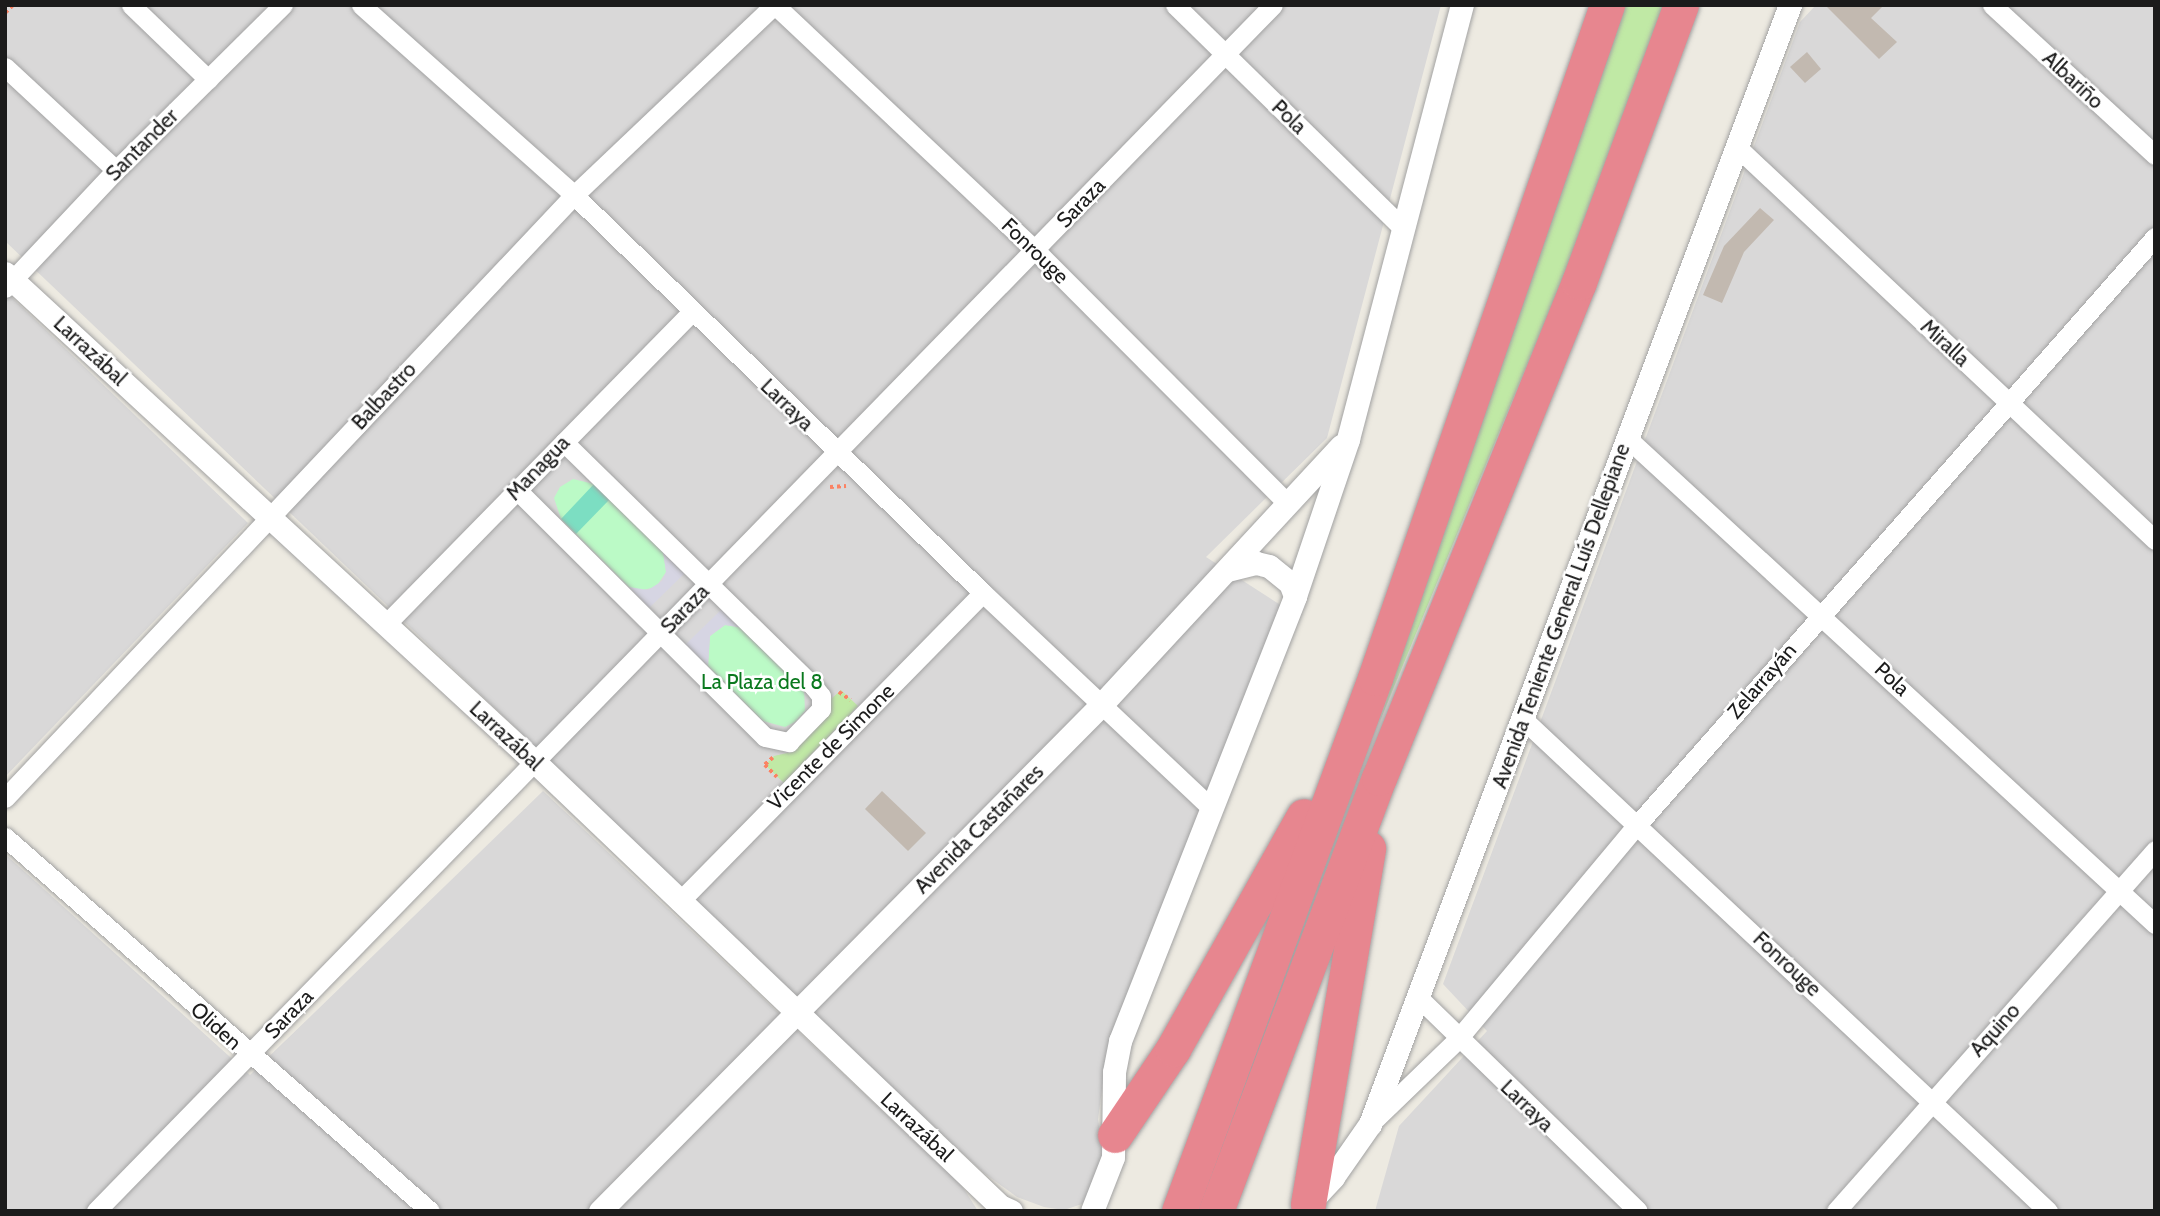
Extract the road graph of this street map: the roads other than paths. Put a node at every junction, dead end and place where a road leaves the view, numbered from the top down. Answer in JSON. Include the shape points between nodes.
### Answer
{"nodes":[{"id":1,"x":131,"y":5,"type":"edge"},
{"id":2,"x":283,"y":5,"type":"edge"},
{"id":3,"x":361,"y":5,"type":"edge"},
{"id":4,"x":774,"y":5,"type":"edge"},
{"id":5,"x":1175,"y":5,"type":"edge"},
{"id":6,"x":1273,"y":5,"type":"edge"},
{"id":7,"x":1462,"y":5,"type":"edge"},
{"id":8,"x":1607,"y":5,"type":"edge"},
{"id":9,"x":1681,"y":5,"type":"edge"},
{"id":10,"x":1992,"y":5,"type":"edge"},
{"id":11,"x":1790,"y":6,"type":"edge"},
{"id":12,"x":1226,"y":55,"type":"junction"},
{"id":13,"x":5,"y":67,"type":"edge"},
{"id":14,"x":208,"y":79,"type":"junction"},
{"id":15,"x":1736,"y":146,"type":"junction"},
{"id":16,"x":2155,"y":155,"type":"edge"},
{"id":17,"x":116,"y":170,"type":"junction"},
{"id":18,"x":575,"y":195,"type":"junction"},
{"id":19,"x":1403,"y":228,"type":"junction"},
{"id":20,"x":2155,"y":237,"type":"edge"},
{"id":21,"x":1035,"y":250,"type":"junction"},
{"id":22,"x":8,"y":281,"type":"edge"},
{"id":23,"x":691,"y":312,"type":"junction"},
{"id":24,"x":2008,"y":402,"type":"junction"},
{"id":25,"x":1626,"y":436,"type":"junction"},
{"id":26,"x":1348,"y":439,"type":"junction"},
{"id":27,"x":564,"y":442,"type":"junction"},
{"id":28,"x":837,"y":453,"type":"junction"},
{"id":29,"x":517,"y":490,"type":"junction"},
{"id":30,"x":1288,"y":504,"type":"junction"},
{"id":31,"x":270,"y":517,"type":"junction"},
{"id":32,"x":2155,"y":540,"type":"edge"},
{"id":33,"x":1227,"y":570,"type":"junction"},
{"id":34,"x":709,"y":584,"type":"junction"},
{"id":35,"x":983,"y":593,"type":"junction"},
{"id":36,"x":1295,"y":596,"type":"junction"},
{"id":37,"x":1821,"y":613,"type":"junction"},
{"id":38,"x":386,"y":625,"type":"junction"},
{"id":39,"x":662,"y":633,"type":"junction"},
{"id":40,"x":1375,"y":678,"type":"junction"},
{"id":41,"x":1101,"y":705,"type":"junction"},
{"id":42,"x":1524,"y":720,"type":"junction"},
{"id":43,"x":535,"y":762,"type":"junction"},
{"id":44,"x":1379,"y":778,"type":"junction"},
{"id":45,"x":5,"y":798,"type":"edge"},
{"id":46,"x":1211,"y":808,"type":"junction"},
{"id":47,"x":1637,"y":825,"type":"junction"},
{"id":48,"x":5,"y":837,"type":"edge"},
{"id":49,"x":2155,"y":850,"type":"edge"},
{"id":50,"x":2120,"y":891,"type":"junction"},
{"id":51,"x":679,"y":902,"type":"junction"},
{"id":52,"x":2155,"y":924,"type":"edge"},
{"id":53,"x":1419,"y":998,"type":"junction"},
{"id":54,"x":797,"y":1013,"type":"junction"},
{"id":55,"x":1457,"y":1040,"type":"junction"},
{"id":56,"x":248,"y":1056,"type":"junction"},
{"id":57,"x":1933,"y":1098,"type":"junction"},
{"id":58,"x":1370,"y":1124,"type":"junction"},
{"id":59,"x":1115,"y":1135,"type":"junction"},
{"id":60,"x":1221,"y":1196,"type":"edge"},
{"id":61,"x":1307,"y":1207,"type":"edge"},
{"id":62,"x":1005,"y":1209,"type":"edge"},
{"id":63,"x":96,"y":1211,"type":"edge"},
{"id":64,"x":430,"y":1211,"type":"edge"},
{"id":65,"x":600,"y":1211,"type":"edge"},
{"id":66,"x":1092,"y":1211,"type":"edge"},
{"id":67,"x":1179,"y":1211,"type":"edge"},
{"id":68,"x":1638,"y":1211,"type":"edge"},
{"id":69,"x":1836,"y":1211,"type":"edge"},
{"id":70,"x":2048,"y":1211,"type":"edge"}],
"edges":[{"from":1,"to":14,"type":"street"},
{"from":2,"to":14,"type":"street","name":"Santander"},
{"from":3,"to":18,"type":"street","name":"Larraya"},
{"from":4,"to":18,"type":"street","name":"Balbastro"},
{"from":4,"to":21,"type":"street","name":"Fonrouge"},
{"from":5,"to":12,"type":"street","name":"Pola"},
{"from":6,"to":12,"type":"street","name":"Saraza"},
{"from":7,"to":19,"type":"street"},
{"from":8,"to":40,"type":"highway"},
{"from":9,"to":44,"type":"highway","via":[[1579,282]]},
{"from":10,"to":16,"type":"street","name":"Albariño"},
{"from":11,"to":15,"type":"street","name":"Avenida Teniente General Luís Dellepiane"},
{"from":12,"to":19,"type":"street","name":"Pola"},
{"from":12,"to":21,"type":"street","name":"Saraza"},
{"from":13,"to":17,"type":"street"},
{"from":14,"to":17,"type":"street","name":"Santander"},
{"from":15,"to":24,"type":"street","name":"Miralla"},
{"from":15,"to":25,"type":"street","name":"Avenida Teniente General Luís Dellepiane"},
{"from":17,"to":22,"type":"street","name":"Santander"},
{"from":18,"to":23,"type":"street","name":"Larraya"},
{"from":18,"to":31,"type":"street","name":"Balbastro"},
{"from":19,"to":26,"type":"street"},
{"from":20,"to":24,"type":"street","name":"Zelarrayán"},
{"from":21,"to":28,"type":"street","name":"Saraza"},
{"from":21,"to":30,"type":"street","name":"Fonrouge"},
{"from":22,"to":31,"type":"street","name":"Larrazábal"},
{"from":23,"to":27,"type":"street","name":"Managua"},
{"from":23,"to":28,"type":"street","name":"Larraya"},
{"from":24,"to":32,"type":"street","name":"Miralla"},
{"from":24,"to":37,"type":"street","name":"Zelarrayán"},
{"from":25,"to":37,"type":"street","name":"Pola"},
{"from":25,"to":42,"type":"street","name":"Avenida Teniente General Luís Dellepiane"},
{"from":26,"to":30,"type":"street","name":"Avenida Castañares"},
{"from":26,"to":36,"type":"street"},
{"from":27,"to":29,"type":"street","name":"Managua"},
{"from":27,"to":34,"type":"street"},
{"from":28,"to":34,"type":"street","name":"Saraza"},
{"from":28,"to":35,"type":"street","name":"Larraya"},
{"from":29,"to":38,"type":"street","name":"Managua"},
{"from":29,"to":39,"type":"street"},
{"from":30,"to":33,"type":"street","name":"Avenida Castañares"},
{"from":31,"to":38,"type":"street","name":"Larrazábal"},
{"from":31,"to":45,"type":"street","name":"Balbastro"},
{"from":33,"to":36,"type":"street","via":[[1256,563],[1269,566],[1290,583]]},
{"from":33,"to":41,"type":"street","name":"Avenida Castañares"},
{"from":34,"to":39,"type":"street","name":"Saraza"},
{"from":34,"to":39,"type":"street","name":"Vicente de Simone","via":[[814,687],[821,696],[821,709],[789,742],[765,742]]},
{"from":35,"to":41,"type":"street","name":"Larraya"},
{"from":35,"to":51,"type":"street","name":"Vicente de Simone"},
{"from":36,"to":46,"type":"street"},
{"from":37,"to":47,"type":"street","name":"Zelarrayán"},
{"from":37,"to":50,"type":"street","name":"Pola"},
{"from":38,"to":43,"type":"street","name":"Larrazábal"},
{"from":39,"to":43,"type":"street","name":"Saraza"},
{"from":40,"to":59,"type":"highway","via":[[1274,874],[1173,1049]]},
{"from":40,"to":67,"type":"highway"},
{"from":41,"to":46,"type":"street","name":"Larraya"},
{"from":41,"to":54,"type":"street","name":"Avenida Castañares"},
{"from":42,"to":47,"type":"street","name":"Fonrouge"},
{"from":42,"to":53,"type":"street","name":"Avenida Teniente General Luís Dellepiane"},
{"from":43,"to":51,"type":"street","name":"Larrazábal"},
{"from":43,"to":56,"type":"street","name":"Saraza"},
{"from":44,"to":60,"type":"highway"},
{"from":44,"to":61,"type":"highway"},
{"from":46,"to":59,"type":"street","via":[[1120,1041],[1114,1072]]},
{"from":47,"to":55,"type":"street","name":"Zelarrayán"},
{"from":47,"to":57,"type":"street","name":"Fonrouge"},
{"from":48,"to":56,"type":"street","name":"Oliden"},
{"from":49,"to":50,"type":"street","name":"Aquino"},
{"from":50,"to":52,"type":"street","name":"Pola"},
{"from":50,"to":57,"type":"street","name":"Aquino"},
{"from":51,"to":54,"type":"street","name":"Larrazábal"},
{"from":53,"to":55,"type":"street","name":"Larraya"},
{"from":53,"to":58,"type":"street","name":"Avenida Teniente General Luís Dellepiane"},
{"from":54,"to":62,"type":"street","name":"Larrazábal"},
{"from":54,"to":65,"type":"street","name":"Avenida Castañares"},
{"from":55,"to":58,"type":"street","name":"Zelarrayán"},
{"from":55,"to":68,"type":"street","name":"Larraya"},
{"from":56,"to":63,"type":"street","name":"Saraza"},
{"from":56,"to":64,"type":"street","name":"Oliden"},
{"from":57,"to":69,"type":"street","name":"Aquino"},
{"from":57,"to":70,"type":"street","name":"Fonrouge"},
{"from":58,"to":61,"type":"street","name":"Avenida Teniente General Luís Dellepiane"},
{"from":59,"to":66,"type":"street","via":[[1109,1175]]}]}
